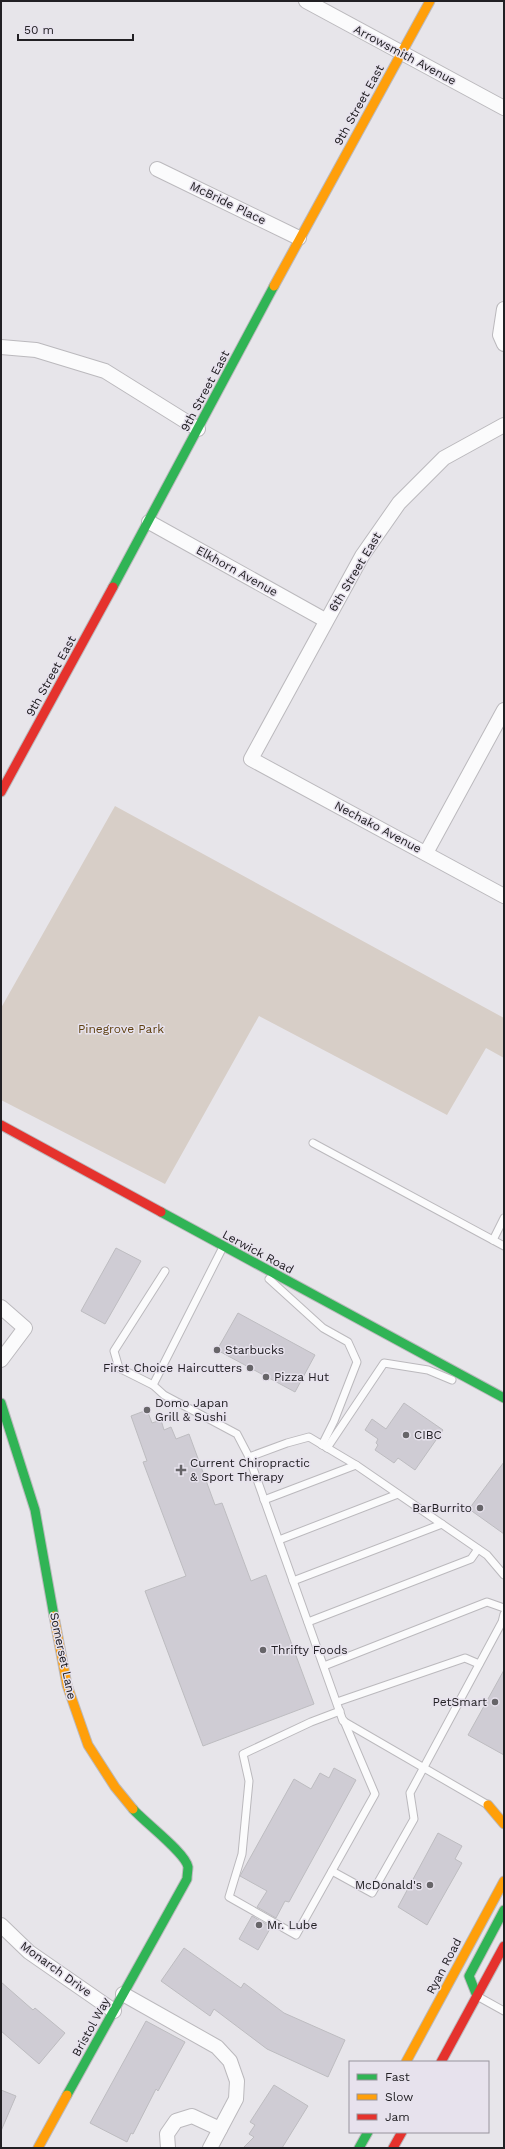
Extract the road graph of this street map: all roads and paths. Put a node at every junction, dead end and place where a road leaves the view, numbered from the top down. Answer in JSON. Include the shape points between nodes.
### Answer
{"nodes":[{"id":1,"x":306,"y":1,"type":"edge"},
{"id":2,"x":430,"y":1,"type":"edge"},
{"id":3,"x":401,"y":53,"type":"junction"},
{"id":4,"x":504,"y":108,"type":"edge"},
{"id":5,"x":157,"y":169,"type":"dead end"},
{"id":6,"x":299,"y":238,"type":"junction"},
{"id":7,"x":504,"y":309,"type":"edge"},
{"id":8,"x":504,"y":344,"type":"edge"},
{"id":9,"x":1,"y":347,"type":"edge"},
{"id":10,"x":504,"y":425,"type":"edge"},
{"id":11,"x":198,"y":429,"type":"junction"},
{"id":12,"x":150,"y":522,"type":"junction"},
{"id":13,"x":325,"y":620,"type":"junction"},
{"id":14,"x":504,"y":710,"type":"edge"},
{"id":15,"x":250,"y":758,"type":"joint"},
{"id":16,"x":1,"y":792,"type":"edge"},
{"id":17,"x":426,"y":852,"type":"junction"},
{"id":18,"x":504,"y":896,"type":"edge"},
{"id":19,"x":1,"y":1125,"type":"edge"},
{"id":20,"x":313,"y":1144,"type":"dead end"},
{"id":21,"x":504,"y":1218,"type":"edge"},
{"id":22,"x":493,"y":1240,"type":"junction"},
{"id":23,"x":504,"y":1246,"type":"edge"},
{"id":24,"x":223,"y":1247,"type":"junction"},
{"id":25,"x":246,"y":1259,"type":"junction"},
{"id":26,"x":165,"y":1271,"type":"dead end"},
{"id":27,"x":1,"y":1307,"type":"edge"},
{"id":28,"x":1,"y":1360,"type":"edge"},
{"id":29,"x":153,"y":1385,"type":"junction"},
{"id":30,"x":504,"y":1399,"type":"edge"},
{"id":31,"x":1,"y":1403,"type":"edge"},
{"id":32,"x":325,"y":1447,"type":"junction"},
{"id":33,"x":249,"y":1457,"type":"junction"},
{"id":34,"x":356,"y":1465,"type":"junction"},
{"id":35,"x":398,"y":1494,"type":"junction"},
{"id":36,"x":264,"y":1500,"type":"junction"},
{"id":37,"x":442,"y":1524,"type":"junction"},
{"id":38,"x":279,"y":1540,"type":"junction"},
{"id":39,"x":478,"y":1549,"type":"junction"},
{"id":40,"x":504,"y":1576,"type":"edge"},
{"id":41,"x":293,"y":1581,"type":"junction"},
{"id":42,"x":504,"y":1608,"type":"edge"},
{"id":43,"x":504,"y":1614,"type":"edge"},
{"id":44,"x":308,"y":1622,"type":"junction"},
{"id":45,"x":479,"y":1664,"type":"junction"},
{"id":46,"x":324,"y":1666,"type":"junction"},
{"id":47,"x":337,"y":1702,"type":"junction"},
{"id":48,"x":340,"y":1711,"type":"junction"},
{"id":49,"x":344,"y":1721,"type":"junction"},
{"id":50,"x":425,"y":1766,"type":"junction"},
{"id":51,"x":492,"y":1805,"type":"joint"},
{"id":52,"x":504,"y":1824,"type":"edge"},
{"id":53,"x":332,"y":1871,"type":"junction"},
{"id":54,"x":502,"y":1884,"type":"edge"},
{"id":55,"x":504,"y":1909,"type":"edge"},
{"id":56,"x":165,"y":1918,"type":"joint"},
{"id":57,"x":1,"y":1924,"type":"edge"},
{"id":58,"x":504,"y":1946,"type":"edge"},
{"id":59,"x":123,"y":1994,"type":"junction"},
{"id":60,"x":477,"y":1996,"type":"junction"},
{"id":61,"x":114,"y":2011,"type":"junction"},
{"id":62,"x":504,"y":2011,"type":"edge"},
{"id":63,"x":407,"y":2061,"type":"edge"},
{"id":64,"x":441,"y":2061,"type":"edge"},
{"id":65,"x":220,"y":2129,"type":"junction"},
{"id":66,"x":367,"y":2133,"type":"edge"},
{"id":67,"x":401,"y":2133,"type":"edge"},
{"id":68,"x":38,"y":2148,"type":"edge"},
{"id":69,"x":168,"y":2148,"type":"edge"},
{"id":70,"x":210,"y":2148,"type":"edge"},
{"id":71,"x":359,"y":2148,"type":"edge"},
{"id":72,"x":393,"y":2148,"type":"edge"}],
"edges":[{"from":1,"to":3,"type":"street","name":"Arrowsmith Avenue"},
{"from":2,"to":3,"type":"street","name":"9th Street East"},
{"from":3,"to":4,"type":"street","name":"Arrowsmith Avenue"},
{"from":3,"to":6,"type":"street","name":"9th Street East"},
{"from":5,"to":6,"type":"street","name":"McBride Place"},
{"from":6,"to":11,"type":"street","name":"9th Street East"},
{"from":7,"to":8,"type":"street","via":[[500,334]]},
{"from":9,"to":11,"type":"street","via":[[36,350],[105,371]]},
{"from":10,"to":13,"type":"street","name":"6th Street East","via":[[444,458],[399,503],[362,556]]},
{"from":11,"to":12,"type":"street","name":"9th Street East"},
{"from":12,"to":13,"type":"street","name":"Elkhorn Avenue"},
{"from":12,"to":16,"type":"street","name":"9th Street East"},
{"from":13,"to":15,"type":"street","name":"6th Street East"},
{"from":14,"to":17,"type":"street"},
{"from":15,"to":17,"type":"street","name":"Nechako Avenue"},
{"from":17,"to":18,"type":"street","name":"Nechako Avenue"},
{"from":19,"to":24,"type":"street","name":"Lerwick Road"},
{"from":20,"to":22,"type":"lane"},
{"from":21,"to":22,"type":"lane"},
{"from":22,"to":23,"type":"lane"},
{"from":24,"to":25,"type":"street","name":"Lerwick Road"},
{"from":24,"to":29,"type":"lane"},
{"from":25,"to":30,"type":"street","name":"Lerwick Road"},
{"from":25,"to":32,"type":"lane","via":[[323,1328],[348,1342],[357,1362]]},
{"from":26,"to":29,"type":"lane","via":[[114,1351],[119,1368]]},
{"from":27,"to":28,"type":"street","via":[[25,1328]]},
{"from":29,"to":33,"type":"lane","via":[[164,1395],[238,1434]]},
{"from":30,"to":32,"type":"lane","via":[[428,1370],[384,1363]]},
{"from":31,"to":56,"type":"street","name":"Somerset Lane","via":[[35,1510],[67,1685],[88,1745],[115,1787],[141,1819],[183,1856],[188,1866],[187,1879]]},
{"from":32,"to":33,"type":"lane","via":[[308,1437]]},
{"from":32,"to":34,"type":"lane"},
{"from":33,"to":36,"type":"lane"},
{"from":34,"to":35,"type":"lane"},
{"from":34,"to":36,"type":"lane"},
{"from":35,"to":37,"type":"lane"},
{"from":35,"to":38,"type":"lane"},
{"from":36,"to":38,"type":"lane"},
{"from":37,"to":39,"type":"lane"},
{"from":37,"to":41,"type":"lane"},
{"from":38,"to":41,"type":"lane"},
{"from":39,"to":40,"type":"lane","via":[[487,1555]]},
{"from":39,"to":44,"type":"lane","via":[[472,1559]]},
{"from":41,"to":44,"type":"lane"},
{"from":42,"to":46,"type":"lane","via":[[487,1602]]},
{"from":43,"to":45,"type":"lane"},
{"from":44,"to":46,"type":"lane"},
{"from":45,"to":47,"type":"lane","via":[[465,1658]]},
{"from":45,"to":50,"type":"lane"},
{"from":46,"to":47,"type":"lane"},
{"from":47,"to":48,"type":"lane"},
{"from":48,"to":49,"type":"lane"},
{"from":48,"to":53,"type":"lane","via":[[243,1754],[249,1781],[242,1854],[229,1897],[296,1935]]},
{"from":49,"to":50,"type":"lane"},
{"from":49,"to":53,"type":"lane","via":[[375,1794]]},
{"from":50,"to":51,"type":"lane"},
{"from":50,"to":53,"type":"lane","via":[[410,1793],[414,1819],[372,1894]]},
{"from":51,"to":52,"type":"street"},
{"from":54,"to":55,"type":"street"},
{"from":54,"to":63,"type":"street","name":"Ryan Road"},
{"from":55,"to":60,"type":"street","via":[[469,1976]]},
{"from":56,"to":59,"type":"street","name":"Bristol Way"},
{"from":57,"to":61,"type":"street","name":"Monarch Drive","via":[[29,1952]]},
{"from":58,"to":60,"type":"street"},
{"from":59,"to":61,"type":"street","name":"Bristol Way"},
{"from":59,"to":65,"type":"street","via":[[217,2047],[230,2061],[237,2081],[236,2099]]},
{"from":60,"to":62,"type":"lane"},
{"from":60,"to":64,"type":"street"},
{"from":61,"to":68,"type":"street","name":"Bristol Way"},
{"from":65,"to":69,"type":"street","via":[[192,2116],[176,2121],[167,2134]]},
{"from":65,"to":70,"type":"street"},
{"from":66,"to":71,"type":"street"},
{"from":67,"to":72,"type":"street"}]}
